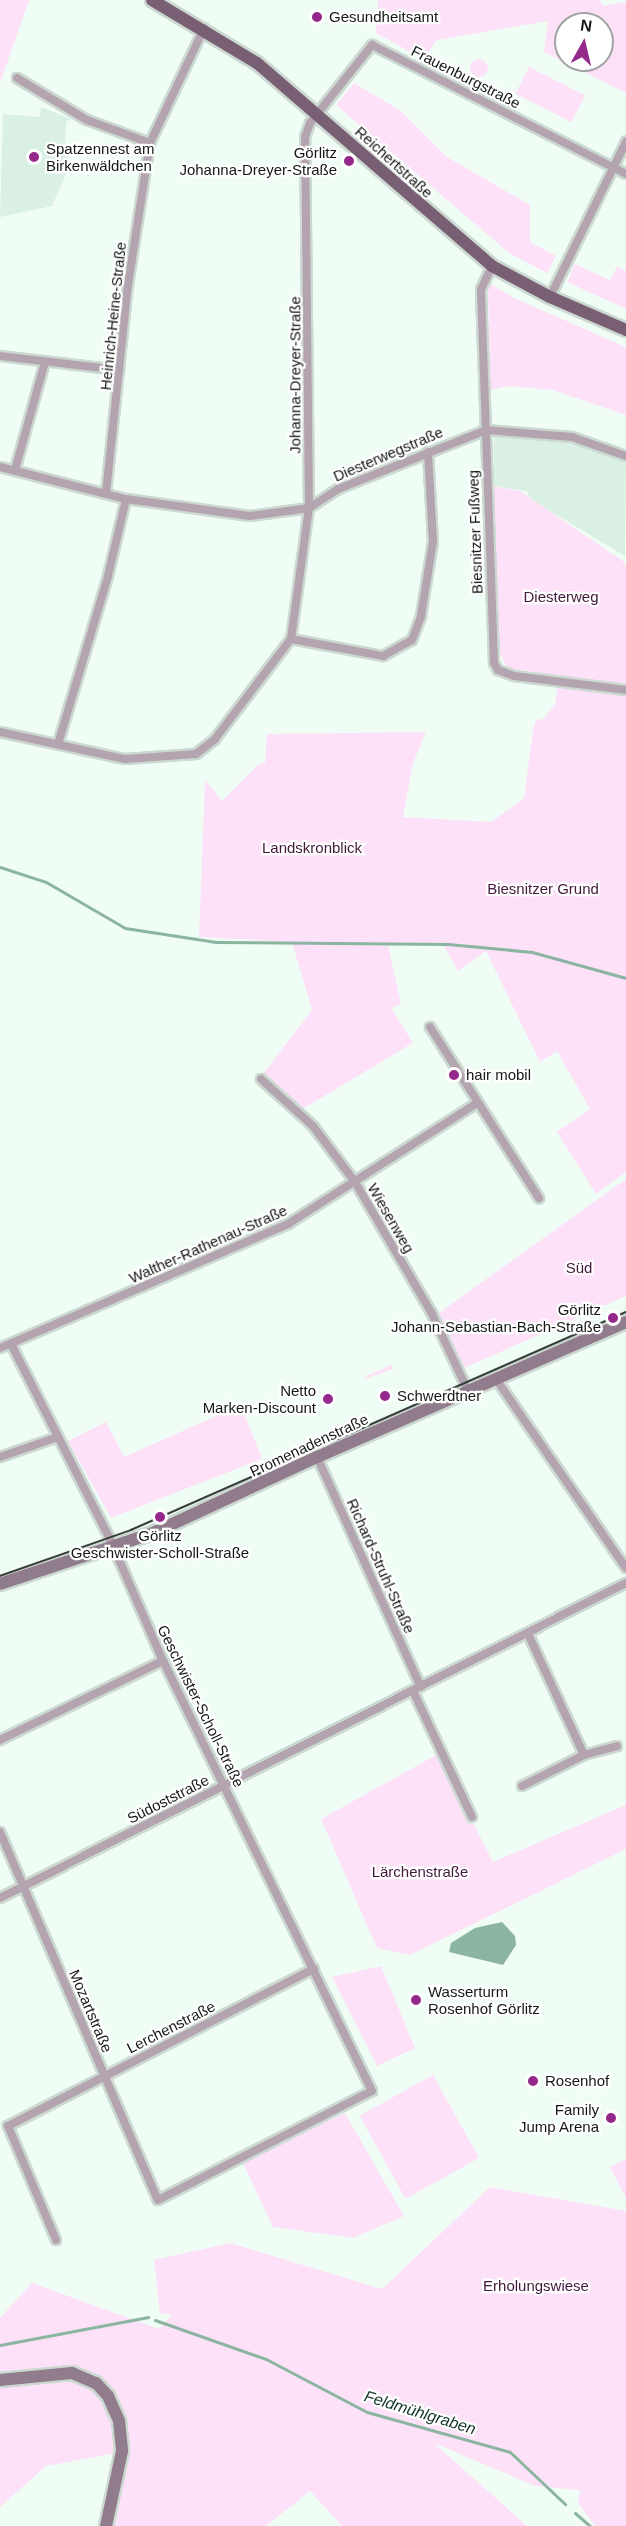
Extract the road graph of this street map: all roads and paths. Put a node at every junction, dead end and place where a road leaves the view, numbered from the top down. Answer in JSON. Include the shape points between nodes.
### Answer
{"nodes":[{"id":1,"x":152,"y":0,"type":"edge"},
{"id":2,"x":204,"y":28,"type":"junction"},
{"id":3,"x":17,"y":78,"type":"dead end"},
{"id":4,"x":317,"y":114,"type":"junction"},
{"id":5,"x":626,"y":142,"type":"edge"},
{"id":6,"x":150,"y":143,"type":"junction"},
{"id":7,"x":612,"y":167,"type":"junction"},
{"id":8,"x":626,"y":174,"type":"edge"},
{"id":9,"x":492,"y":266,"type":"junction"},
{"id":10,"x":550,"y":297,"type":"junction"},
{"id":11,"x":626,"y":330,"type":"edge"},
{"id":12,"x":0,"y":356,"type":"edge"},
{"id":13,"x":45,"y":362,"type":"junction"},
{"id":14,"x":119,"y":370,"type":"junction"},
{"id":15,"x":486,"y":430,"type":"junction"},
{"id":16,"x":428,"y":452,"type":"junction"},
{"id":17,"x":626,"y":456,"type":"edge"},
{"id":18,"x":0,"y":467,"type":"edge"},
{"id":19,"x":15,"y":471,"type":"junction"},
{"id":20,"x":106,"y":493,"type":"junction"},
{"id":21,"x":126,"y":500,"type":"junction"},
{"id":22,"x":309,"y":508,"type":"junction"},
{"id":23,"x":291,"y":639,"type":"junction"},
{"id":24,"x":626,"y":690,"type":"edge"},
{"id":25,"x":0,"y":732,"type":"edge"},
{"id":26,"x":58,"y":744,"type":"junction"},
{"id":27,"x":430,"y":1027,"type":"dead end"},
{"id":28,"x":261,"y":1079,"type":"dead end"},
{"id":29,"x":477,"y":1103,"type":"junction"},
{"id":30,"x":354,"y":1182,"type":"junction"},
{"id":31,"x":539,"y":1198,"type":"dead end"},
{"id":32,"x":626,"y":1322,"type":"edge"},
{"id":33,"x":11,"y":1344,"type":"junction"},
{"id":34,"x":0,"y":1348,"type":"edge"},
{"id":35,"x":496,"y":1378,"type":"junction"},
{"id":36,"x":468,"y":1391,"type":"junction"},
{"id":37,"x":58,"y":1437,"type":"junction"},
{"id":38,"x":0,"y":1457,"type":"edge"},
{"id":39,"x":317,"y":1457,"type":"junction"},
{"id":40,"x":113,"y":1550,"type":"junction"},
{"id":41,"x":626,"y":1568,"type":"edge"},
{"id":42,"x":626,"y":1583,"type":"edge"},
{"id":43,"x":0,"y":1584,"type":"edge"},
{"id":44,"x":528,"y":1634,"type":"junction"},
{"id":45,"x":163,"y":1661,"type":"junction"},
{"id":46,"x":417,"y":1689,"type":"junction"},
{"id":47,"x":0,"y":1740,"type":"edge"},
{"id":48,"x":618,"y":1746,"type":"dead end"},
{"id":49,"x":584,"y":1755,"type":"junction"},
{"id":50,"x":225,"y":1786,"type":"junction"},
{"id":51,"x":522,"y":1786,"type":"dead end"},
{"id":52,"x":472,"y":1817,"type":"dead end"},
{"id":53,"x":0,"y":1832,"type":"edge"},
{"id":54,"x":24,"y":1887,"type":"junction"},
{"id":55,"x":0,"y":1898,"type":"edge"},
{"id":56,"x":314,"y":1969,"type":"junction"},
{"id":57,"x":104,"y":2077,"type":"junction"},
{"id":58,"x":158,"y":2200,"type":"joint"},
{"id":59,"x":56,"y":2240,"type":"dead end"},
{"id":60,"x":0,"y":2380,"type":"edge"},
{"id":61,"x":106,"y":2526,"type":"edge"}],
"edges":[{"from":1,"to":2,"type":"main road","name":"Reichertstraße"},
{"from":2,"to":4,"type":"main road","name":"Reichertstraße","via":[[257,63]]},
{"from":2,"to":6,"type":"street","name":"Heinrich-Heine-Straße"},
{"from":3,"to":6,"type":"street","via":[[87,120]]},
{"from":4,"to":7,"type":"street","name":"Frauenburgstraße","via":[[372,45]]},
{"from":4,"to":9,"type":"main road","name":"Reichertstraße"},
{"from":4,"to":22,"type":"street","name":"Johanna-Dreyer-Straße","via":[[305,137]]},
{"from":5,"to":7,"type":"street"},
{"from":6,"to":14,"type":"street","name":"Heinrich-Heine-Straße"},
{"from":7,"to":8,"type":"street","name":"Frauenburgstraße"},
{"from":7,"to":10,"type":"street"},
{"from":9,"to":10,"type":"main road","name":"Reichertstraße"},
{"from":9,"to":15,"type":"street","name":"Biesnitzer Fußweg","via":[[481,290]]},
{"from":10,"to":11,"type":"main road","name":"Reichertstraße"},
{"from":12,"to":13,"type":"street"},
{"from":13,"to":14,"type":"street"},
{"from":13,"to":19,"type":"street"},
{"from":14,"to":20,"type":"street","name":"Heinrich-Heine-Straße"},
{"from":15,"to":16,"type":"street","name":"Diesterwegstraße"},
{"from":15,"to":17,"type":"street","name":"Diesterwegstraße","via":[[572,436]]},
{"from":15,"to":24,"type":"street","name":"Biesnitzer Fußweg","via":[[494,663],[514,676]]},
{"from":16,"to":22,"type":"street","name":"Diesterwegstraße","via":[[338,489]]},
{"from":16,"to":23,"type":"street","via":[[433,542],[421,616],[412,640],[383,657]]},
{"from":18,"to":19,"type":"street","name":"Diesterwegstraße"},
{"from":19,"to":20,"type":"street","name":"Diesterwegstraße"},
{"from":20,"to":21,"type":"street","name":"Diesterwegstraße"},
{"from":21,"to":22,"type":"street","name":"Diesterwegstraße","via":[[250,516]]},
{"from":21,"to":26,"type":"street","via":[[108,576]]},
{"from":22,"to":23,"type":"street","name":"Johanna-Dreyer-Straße"},
{"from":23,"to":26,"type":"street","via":[[214,739],[196,754],[125,759]]},
{"from":25,"to":26,"type":"street"},
{"from":27,"to":29,"type":"street"},
{"from":28,"to":30,"type":"street","name":"Wiesenweg","via":[[313,1126]]},
{"from":29,"to":30,"type":"street","name":"Walther-Rathenau-Straße"},
{"from":29,"to":31,"type":"street"},
{"from":30,"to":33,"type":"street","name":"Walther-Rathenau-Straße","via":[[288,1224]]},
{"from":30,"to":36,"type":"street","name":"Wiesenweg","via":[[432,1314]]},
{"from":32,"to":35,"type":"main road","name":"Promenadenstraße"},
{"from":33,"to":34,"type":"street","name":"Walther-Rathenau-Straße"},
{"from":33,"to":37,"type":"street","name":"Geschwister-Scholl-Straße"},
{"from":35,"to":36,"type":"main road","name":"Promenadenstraße"},
{"from":35,"to":41,"type":"street"},
{"from":36,"to":39,"type":"main road","name":"Promenadenstraße"},
{"from":37,"to":38,"type":"street"},
{"from":37,"to":40,"type":"street","name":"Geschwister-Scholl-Straße"},
{"from":39,"to":40,"type":"main road","name":"Promenadenstraße"},
{"from":39,"to":46,"type":"street","name":"Richard-Struhl-Straße"},
{"from":40,"to":43,"type":"main road","name":"Promenadenstraße"},
{"from":40,"to":45,"type":"street","name":"Geschwister-Scholl-Straße"},
{"from":42,"to":44,"type":"street","name":"Südoststraße"},
{"from":44,"to":46,"type":"street","name":"Südoststraße"},
{"from":44,"to":49,"type":"street"},
{"from":45,"to":47,"type":"street"},
{"from":45,"to":50,"type":"street","name":"Geschwister-Scholl-Straße"},
{"from":46,"to":50,"type":"street","name":"Südoststraße"},
{"from":46,"to":52,"type":"street"},
{"from":48,"to":49,"type":"street"},
{"from":49,"to":51,"type":"street"},
{"from":50,"to":54,"type":"street","name":"Südoststraße"},
{"from":50,"to":56,"type":"street","name":"Geschwister-Scholl-Straße"},
{"from":53,"to":54,"type":"street","name":"Mozartstraße"},
{"from":54,"to":55,"type":"street","name":"Südoststraße"},
{"from":54,"to":57,"type":"street","name":"Mozartstraße"},
{"from":56,"to":57,"type":"street","name":"Lerchenstraße"},
{"from":56,"to":58,"type":"street","name":"Geschwister-Scholl-Straße","via":[[372,2091]]},
{"from":57,"to":58,"type":"street","name":"Mozartstraße"},
{"from":57,"to":59,"type":"street","name":"Lerchenstraße","via":[[8,2126]]},
{"from":60,"to":61,"type":"main road","via":[[72,2373],[96,2383],[108,2397],[119,2421],[122,2451]]}]}
